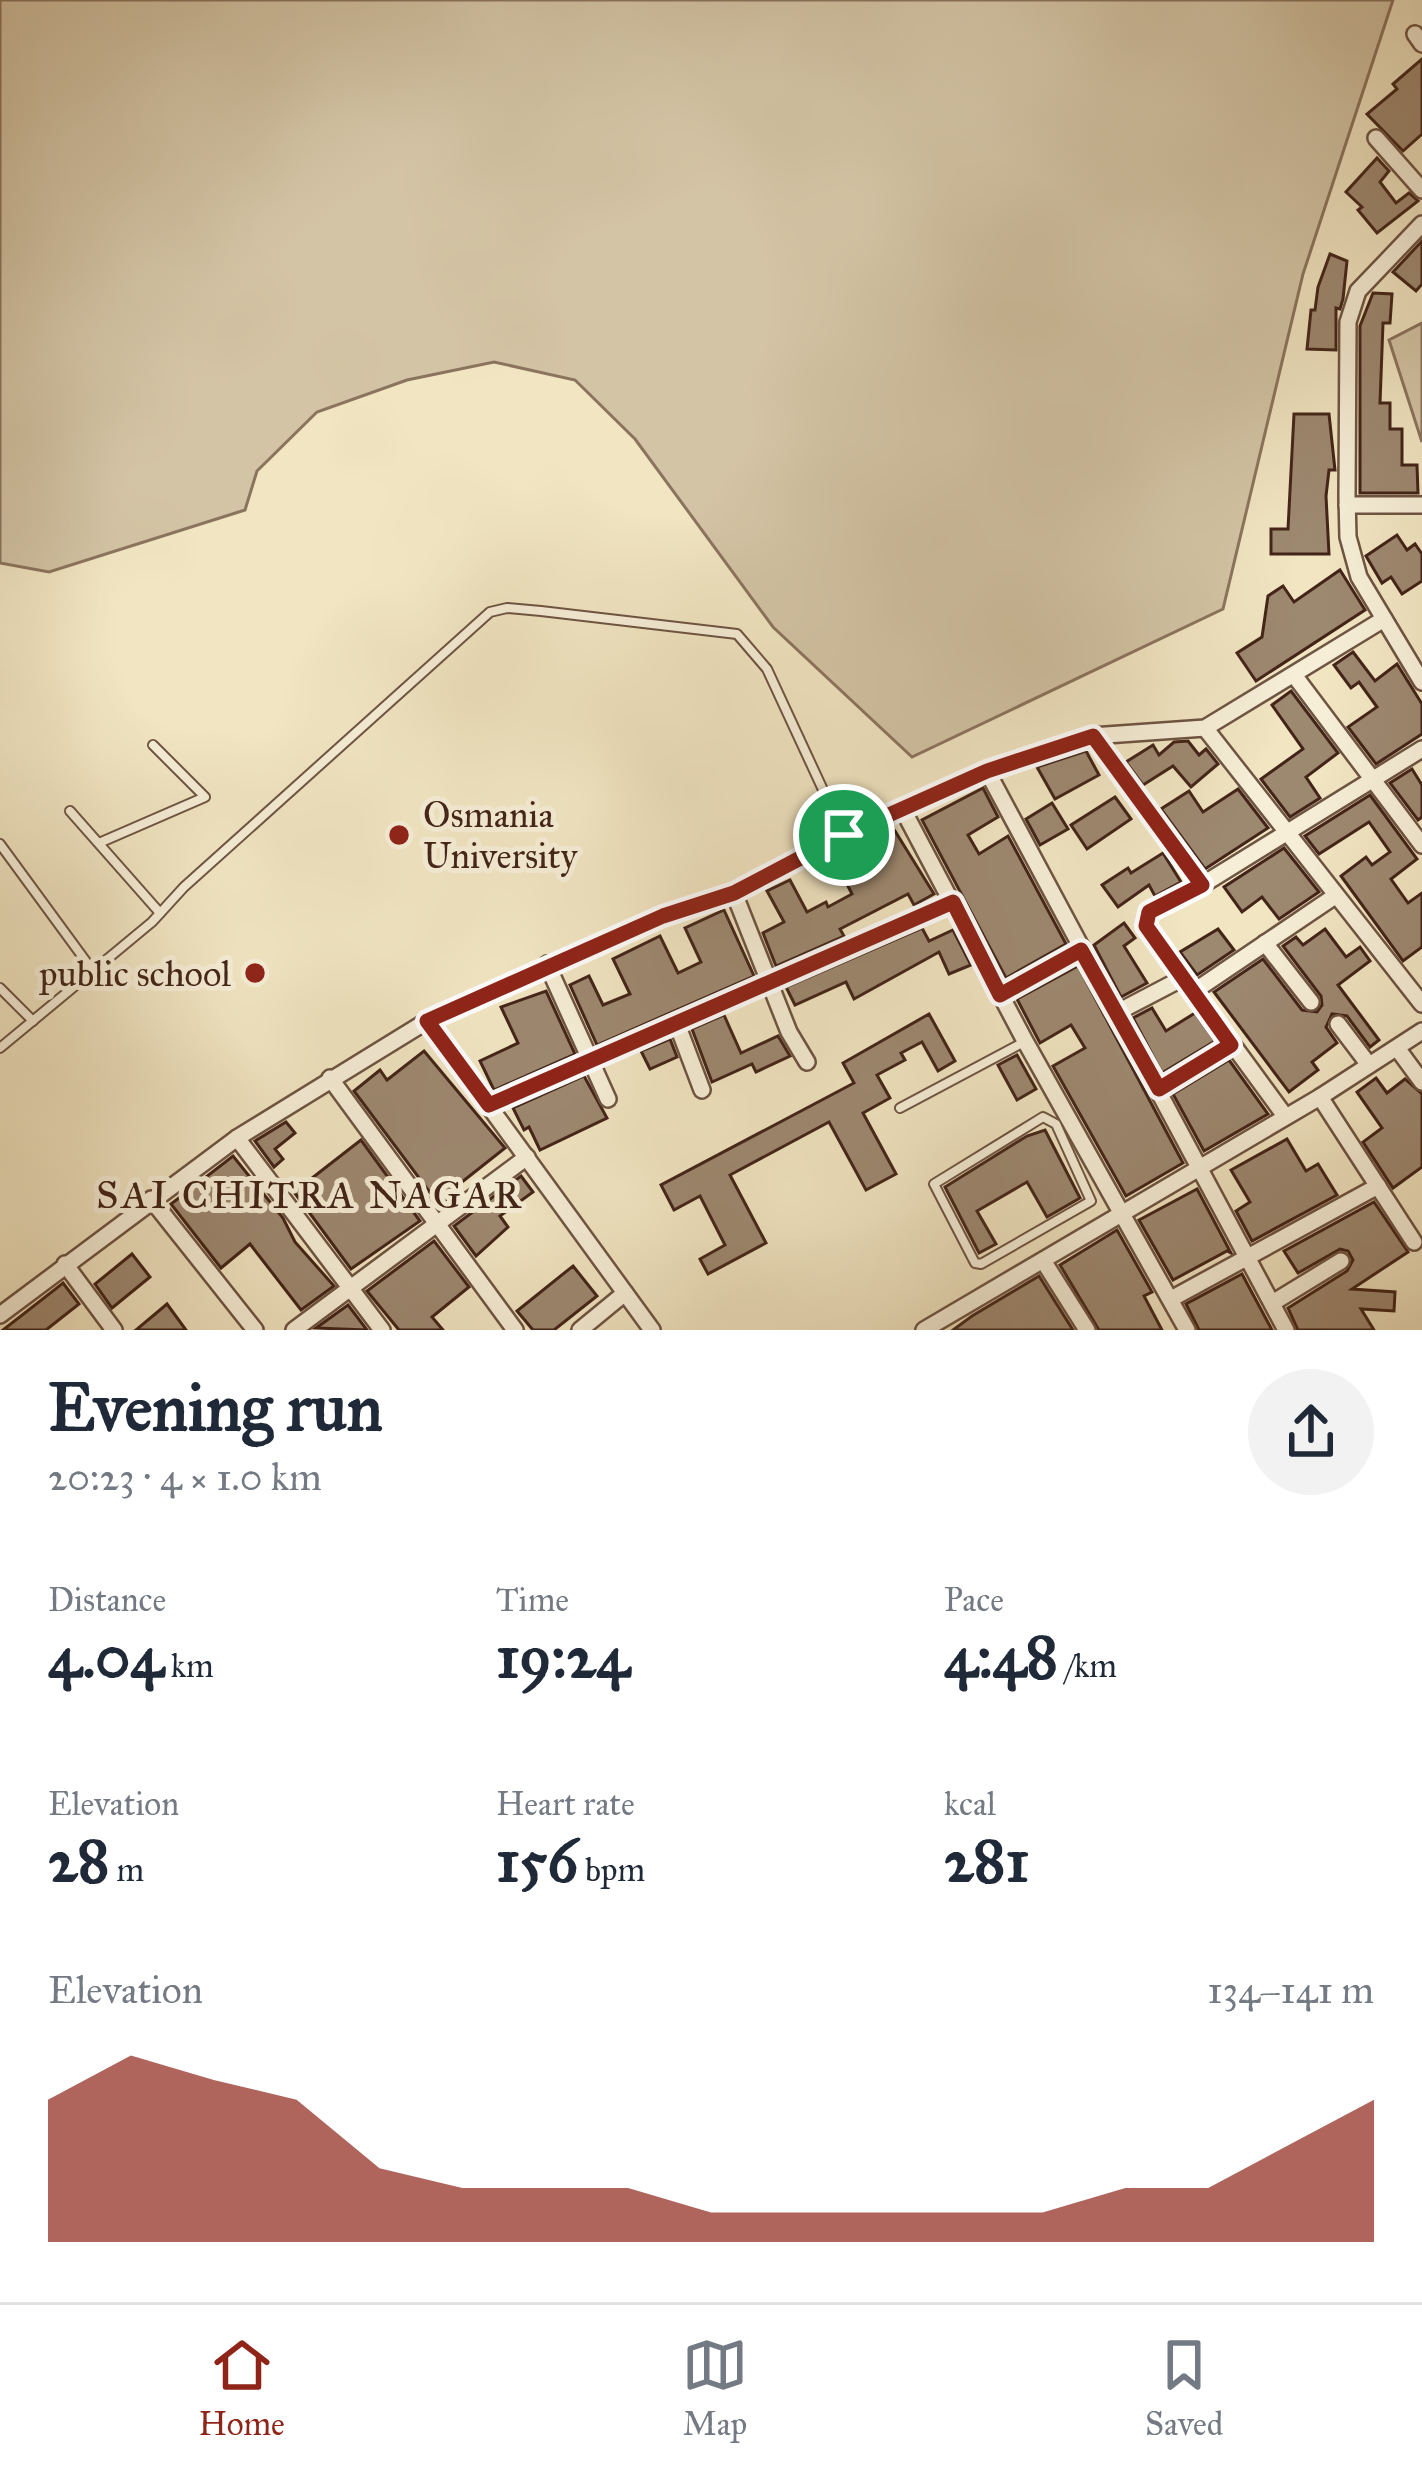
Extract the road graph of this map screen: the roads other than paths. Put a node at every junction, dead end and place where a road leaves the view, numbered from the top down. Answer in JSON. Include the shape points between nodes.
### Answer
{"nodes":[{"id":1,"x":1376,"y":138,"type":"dead end"},
{"id":2,"x":1422,"y":190,"type":"edge"},
{"id":3,"x":1422,"y":224,"type":"edge"},
{"id":4,"x":1422,"y":505,"type":"edge"},
{"id":5,"x":1347,"y":506,"type":"junction"},
{"id":6,"x":1384,"y":619,"type":"junction"},
{"id":7,"x":1294,"y":675,"type":"junction"},
{"id":8,"x":1422,"y":682,"type":"edge"},
{"id":9,"x":1205,"y":728,"type":"junction"},
{"id":10,"x":1093,"y":736,"type":"junction"},
{"id":11,"x":153,"y":745,"type":"dead end"},
{"id":12,"x":1422,"y":748,"type":"edge"},
{"id":13,"x":987,"y":771,"type":"junction"},
{"id":14,"x":1371,"y":778,"type":"junction"},
{"id":15,"x":902,"y":808,"type":"junction"},
{"id":16,"x":70,"y":811,"type":"dead end"},
{"id":17,"x":844,"y":835,"type":"junction"},
{"id":18,"x":1287,"y":836,"type":"junction"},
{"id":19,"x":99,"y":843,"type":"junction"},
{"id":20,"x":0,"y":844,"type":"edge"},
{"id":21,"x":1422,"y":845,"type":"edge"},
{"id":22,"x":1202,"y":885,"type":"junction"},
{"id":23,"x":734,"y":893,"type":"junction"},
{"id":24,"x":1336,"y":896,"type":"junction"},
{"id":25,"x":953,"y":902,"type":"junction"},
{"id":26,"x":160,"y":914,"type":"junction"},
{"id":27,"x":1265,"y":943,"type":"junction"},
{"id":28,"x":1081,"y":950,"type":"junction"},
{"id":29,"x":547,"y":964,"type":"junction"},
{"id":30,"x":93,"y":971,"type":"junction"},
{"id":31,"x":770,"y":983,"type":"junction"},
{"id":32,"x":1188,"y":985,"type":"junction"},
{"id":33,"x":0,"y":988,"type":"edge"},
{"id":34,"x":1000,"y":995,"type":"junction"},
{"id":35,"x":1311,"y":1002,"type":"dead end"},
{"id":36,"x":1422,"y":1004,"type":"edge"},
{"id":37,"x":1116,"y":1013,"type":"junction"},
{"id":38,"x":33,"y":1021,"type":"junction"},
{"id":39,"x":427,"y":1021,"type":"junction"},
{"id":40,"x":676,"y":1024,"type":"junction"},
{"id":41,"x":1338,"y":1024,"type":"dead end"},
{"id":42,"x":1422,"y":1031,"type":"edge"},
{"id":43,"x":1025,"y":1041,"type":"junction"},
{"id":44,"x":1231,"y":1045,"type":"junction"},
{"id":45,"x":0,"y":1048,"type":"edge"},
{"id":46,"x":1397,"y":1048,"type":"junction"},
{"id":47,"x":592,"y":1060,"type":"junction"},
{"id":48,"x":807,"y":1063,"type":"dead end"},
{"id":49,"x":1370,"y":1065,"type":"junction"},
{"id":50,"x":329,"y":1078,"type":"junction"},
{"id":51,"x":1422,"y":1082,"type":"edge"},
{"id":52,"x":1159,"y":1089,"type":"junction"},
{"id":53,"x":702,"y":1090,"type":"dead end"},
{"id":54,"x":1319,"y":1097,"type":"junction"},
{"id":55,"x":608,"y":1099,"type":"dead end"},
{"id":56,"x":489,"y":1105,"type":"junction"},
{"id":57,"x":900,"y":1108,"type":"dead end"},
{"id":58,"x":1285,"y":1116,"type":"junction"},
{"id":59,"x":237,"y":1138,"type":"junction"},
{"id":60,"x":527,"y":1157,"type":"junction"},
{"id":61,"x":1200,"y":1168,"type":"junction"},
{"id":62,"x":1378,"y":1186,"type":"junction"},
{"id":63,"x":151,"y":1199,"type":"junction"},
{"id":64,"x":1121,"y":1215,"type":"junction"},
{"id":65,"x":438,"y":1222,"type":"junction"},
{"id":66,"x":1414,"y":1242,"type":"dead end"},
{"id":67,"x":1018,"y":1244,"type":"junction"},
{"id":68,"x":1247,"y":1255,"type":"junction"},
{"id":69,"x":1342,"y":1261,"type":"dead end"},
{"id":70,"x":65,"y":1264,"type":"junction"},
{"id":71,"x":1038,"y":1265,"type":"junction"},
{"id":72,"x":349,"y":1287,"type":"junction"},
{"id":73,"x":625,"y":1293,"type":"junction"},
{"id":74,"x":1171,"y":1299,"type":"junction"},
{"id":75,"x":1274,"y":1302,"type":"junction"},
{"id":76,"x":0,"y":1315,"type":"edge"},
{"id":77,"x":114,"y":1330,"type":"edge"},
{"id":78,"x":255,"y":1330,"type":"edge"},
{"id":79,"x":294,"y":1330,"type":"edge"},
{"id":80,"x":382,"y":1330,"type":"edge"},
{"id":81,"x":515,"y":1330,"type":"edge"},
{"id":82,"x":580,"y":1330,"type":"edge"},
{"id":83,"x":652,"y":1330,"type":"edge"},
{"id":84,"x":924,"y":1330,"type":"edge"},
{"id":85,"x":1087,"y":1330,"type":"edge"},
{"id":86,"x":1187,"y":1330,"type":"edge"},
{"id":87,"x":1286,"y":1330,"type":"edge"}],
"edges":[{"from":1,"to":2,"type":"street"},
{"from":3,"to":5,"type":"street","via":[[1358,291],[1348,322]]},
{"from":4,"to":5,"type":"street"},
{"from":5,"to":6,"type":"street","via":[[1359,577]]},
{"from":6,"to":7,"type":"street"},
{"from":6,"to":8,"type":"street"},
{"from":7,"to":9,"type":"street"},
{"from":7,"to":14,"type":"street"},
{"from":9,"to":10,"type":"street"},
{"from":9,"to":18,"type":"street"},
{"from":10,"to":13,"type":"street"},
{"from":10,"to":22,"type":"street"},
{"from":11,"to":19,"type":"lane","via":[[205,797]]},
{"from":12,"to":14,"type":"street"},
{"from":13,"to":15,"type":"street"},
{"from":13,"to":28,"type":"street"},
{"from":14,"to":18,"type":"street"},
{"from":14,"to":21,"type":"street"},
{"from":15,"to":17,"type":"street"},
{"from":15,"to":25,"type":"street"},
{"from":16,"to":19,"type":"lane"},
{"from":17,"to":23,"type":"street"},
{"from":17,"to":26,"type":"lane","via":[[777,688],[737,634],[507,608],[455,640]]},
{"from":18,"to":22,"type":"street"},
{"from":18,"to":24,"type":"street"},
{"from":19,"to":26,"type":"lane"},
{"from":20,"to":30,"type":"lane"},
{"from":22,"to":32,"type":"street","via":[[1145,917]]},
{"from":23,"to":29,"type":"street"},
{"from":23,"to":31,"type":"street"},
{"from":24,"to":27,"type":"street"},
{"from":24,"to":36,"type":"street"},
{"from":25,"to":31,"type":"street"},
{"from":25,"to":34,"type":"street"},
{"from":26,"to":30,"type":"lane"},
{"from":27,"to":32,"type":"street"},
{"from":27,"to":35,"type":"street"},
{"from":28,"to":34,"type":"street"},
{"from":28,"to":37,"type":"street"},
{"from":29,"to":39,"type":"street"},
{"from":29,"to":47,"type":"street"},
{"from":30,"to":38,"type":"lane"},
{"from":31,"to":40,"type":"street"},
{"from":31,"to":48,"type":"street"},
{"from":32,"to":37,"type":"street"},
{"from":32,"to":44,"type":"street"},
{"from":33,"to":38,"type":"lane"},
{"from":34,"to":43,"type":"street"},
{"from":37,"to":52,"type":"street"},
{"from":38,"to":45,"type":"lane"},
{"from":39,"to":50,"type":"street"},
{"from":39,"to":56,"type":"street"},
{"from":40,"to":47,"type":"street"},
{"from":40,"to":53,"type":"street"},
{"from":41,"to":49,"type":"street"},
{"from":42,"to":46,"type":"street"},
{"from":43,"to":57,"type":"lane"},
{"from":43,"to":64,"type":"street"},
{"from":44,"to":52,"type":"street"},
{"from":44,"to":58,"type":"street"},
{"from":46,"to":49,"type":"street"},
{"from":46,"to":51,"type":"street"},
{"from":47,"to":55,"type":"street"},
{"from":47,"to":56,"type":"street"},
{"from":49,"to":54,"type":"street"},
{"from":50,"to":59,"type":"street"},
{"from":50,"to":65,"type":"street"},
{"from":52,"to":61,"type":"street"},
{"from":54,"to":58,"type":"street"},
{"from":54,"to":62,"type":"street"},
{"from":56,"to":60,"type":"street"},
{"from":58,"to":61,"type":"street"},
{"from":59,"to":63,"type":"street"},
{"from":59,"to":72,"type":"street"},
{"from":60,"to":65,"type":"street"},
{"from":60,"to":73,"type":"street"},
{"from":61,"to":64,"type":"street"},
{"from":61,"to":68,"type":"street"},
{"from":62,"to":66,"type":"street"},
{"from":62,"to":68,"type":"street"},
{"from":63,"to":70,"type":"street"},
{"from":63,"to":78,"type":"street"},
{"from":64,"to":71,"type":"street"},
{"from":64,"to":74,"type":"street"},
{"from":65,"to":72,"type":"street"},
{"from":65,"to":81,"type":"street"},
{"from":67,"to":67,"type":"lane","via":[[1091,1201],[1051,1119],[934,1184],[975,1264]]},
{"from":67,"to":71,"type":"lane"},
{"from":68,"to":74,"type":"street"},
{"from":68,"to":75,"type":"street"},
{"from":69,"to":75,"type":"street"},
{"from":70,"to":76,"type":"street"},
{"from":70,"to":77,"type":"street"},
{"from":71,"to":84,"type":"street"},
{"from":71,"to":85,"type":"street"},
{"from":72,"to":79,"type":"street"},
{"from":72,"to":80,"type":"street"},
{"from":73,"to":82,"type":"street"},
{"from":73,"to":83,"type":"street"},
{"from":74,"to":86,"type":"street"},
{"from":75,"to":87,"type":"street"}]}
